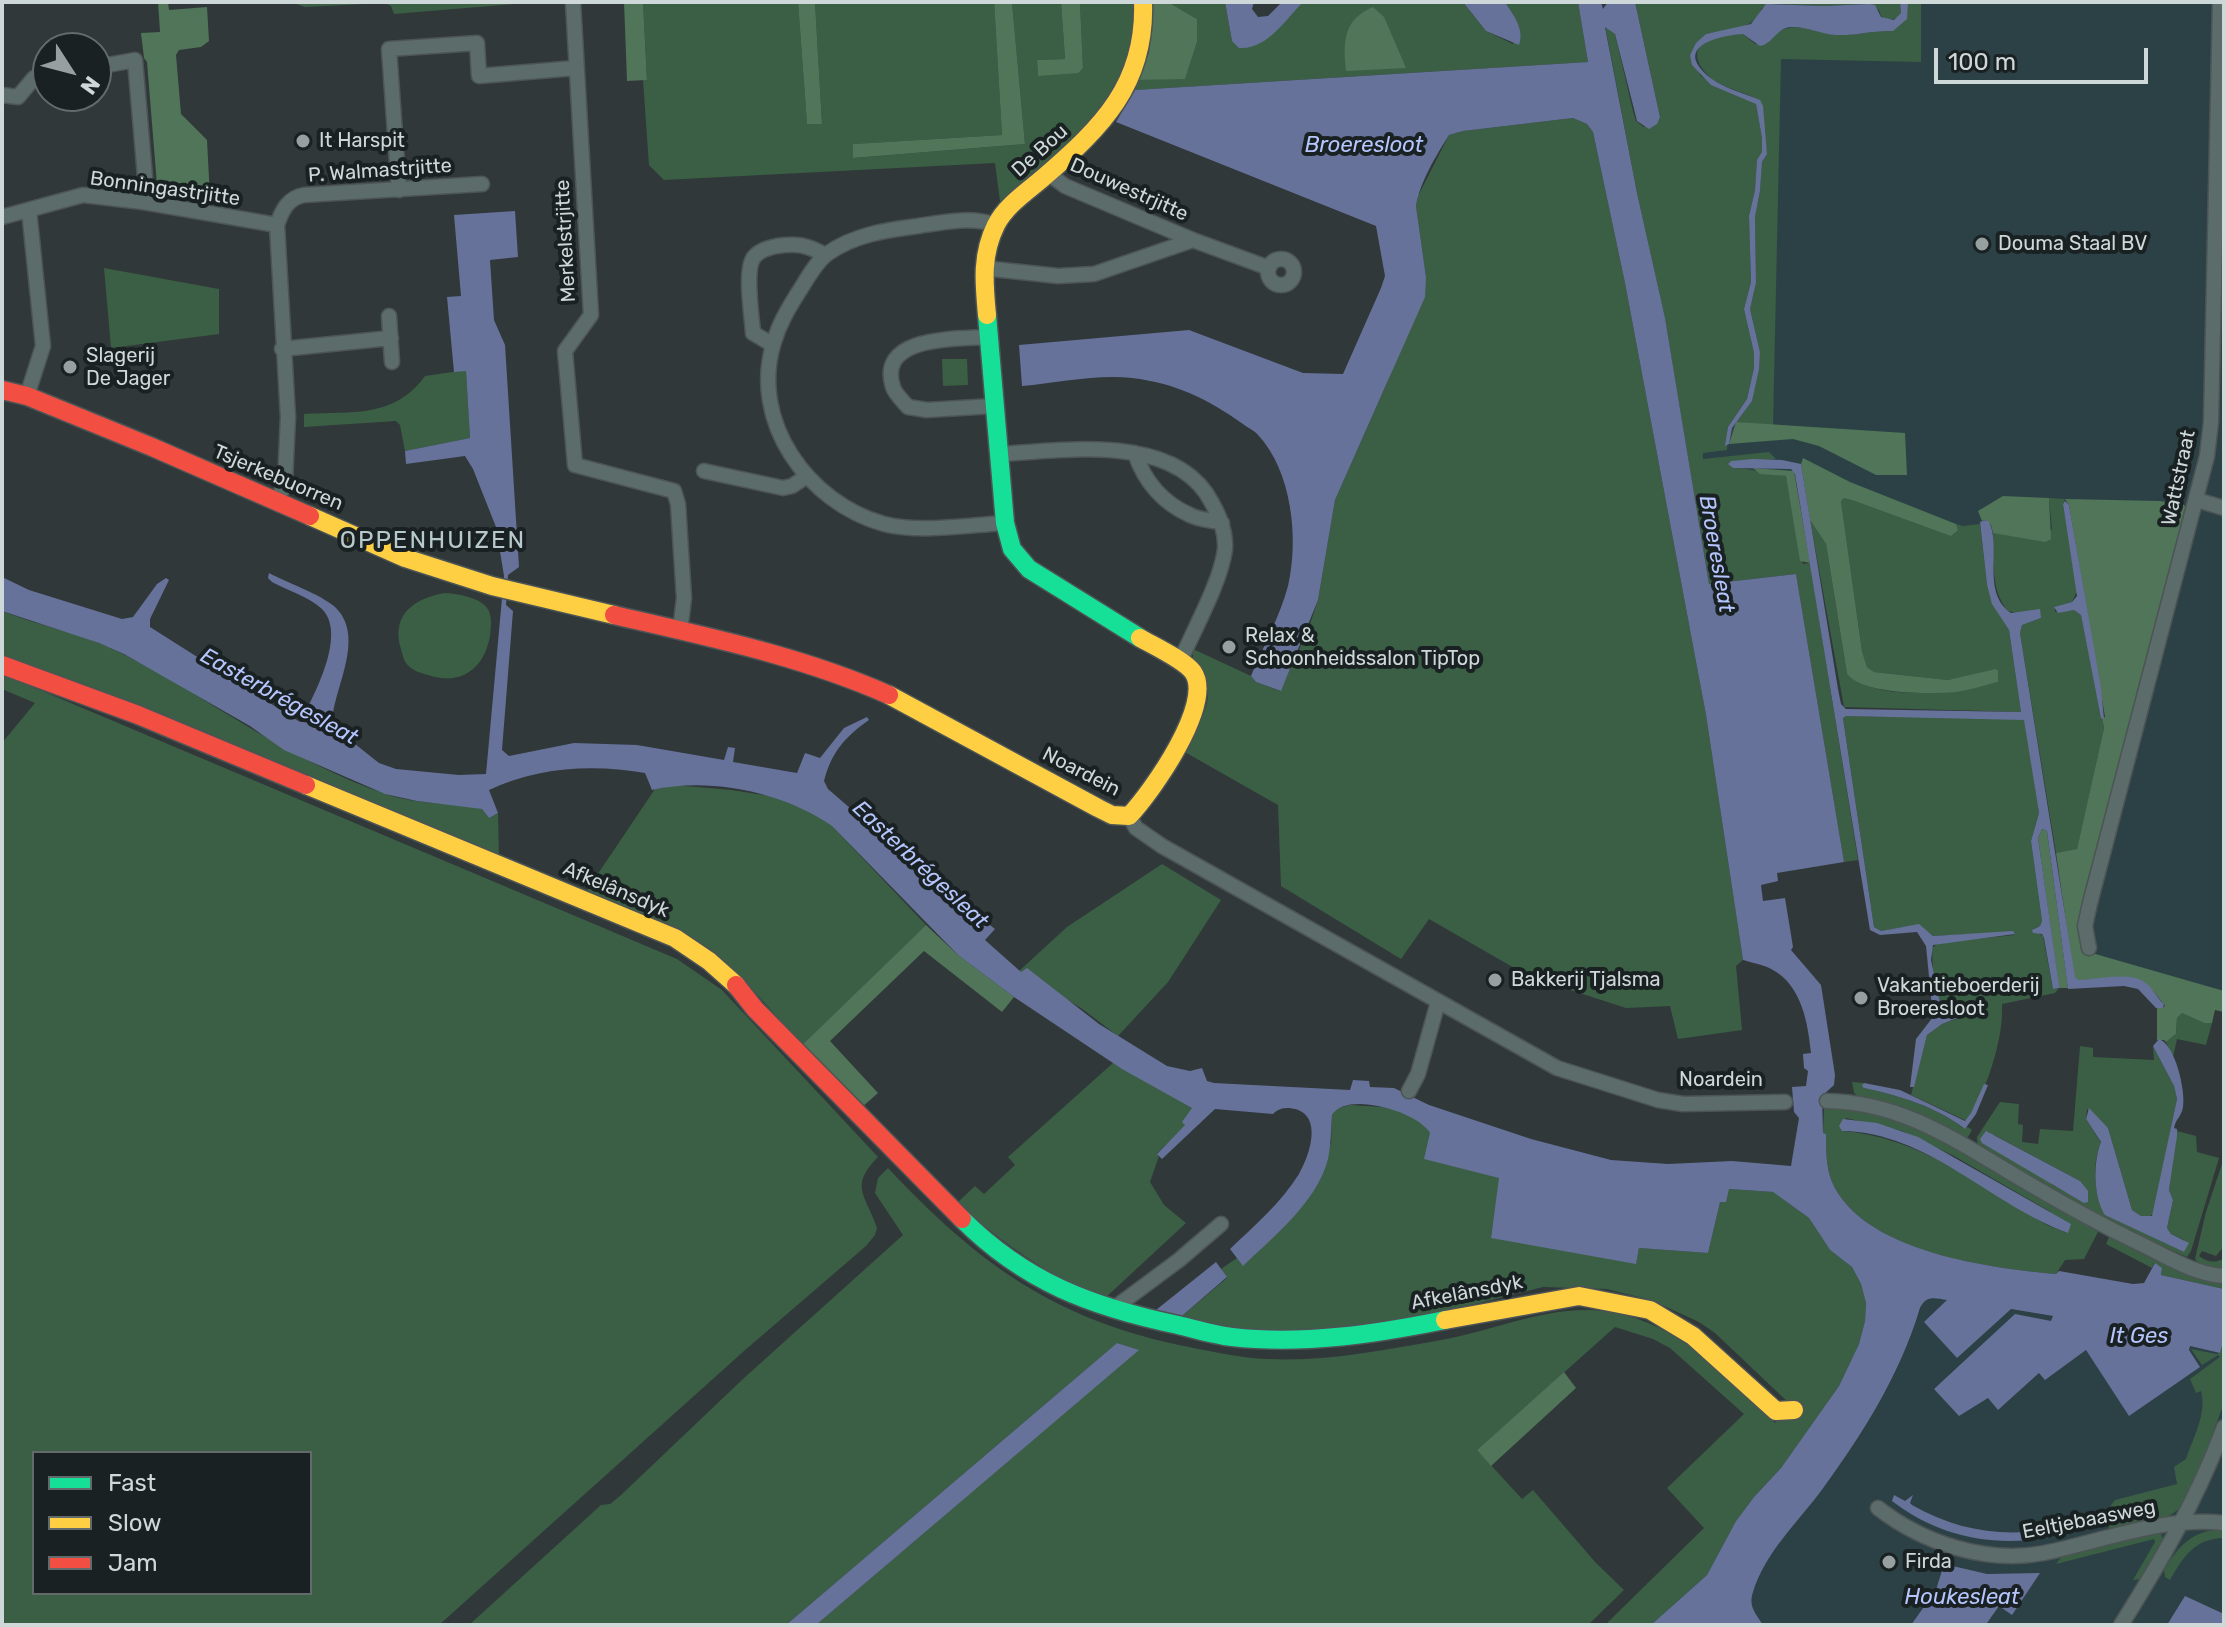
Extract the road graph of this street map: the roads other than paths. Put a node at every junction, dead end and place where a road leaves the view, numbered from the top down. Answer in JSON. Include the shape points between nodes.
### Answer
{"nodes":[{"id":1,"x":573,"y":2,"type":"edge"},
{"id":2,"x":1143,"y":2,"type":"edge"},
{"id":3,"x":2220,"y":2,"type":"edge"},
{"id":4,"x":112,"y":64,"type":"edge"},
{"id":5,"x":576,"y":68,"type":"junction"},
{"id":6,"x":32,"y":80,"type":"edge"},
{"id":7,"x":2,"y":95,"type":"edge"},
{"id":8,"x":1049,"y":174,"type":"junction"},
{"id":9,"x":482,"y":184,"type":"dead end"},
{"id":10,"x":399,"y":190,"type":"junction"},
{"id":11,"x":143,"y":202,"type":"junction"},
{"id":12,"x":29,"y":210,"type":"junction"},
{"id":13,"x":2,"y":217,"type":"edge"},
{"id":14,"x":277,"y":225,"type":"junction"},
{"id":15,"x":996,"y":225,"type":"junction"},
{"id":16,"x":1193,"y":240,"type":"junction"},
{"id":17,"x":825,"y":255,"type":"junction"},
{"id":18,"x":983,"y":268,"type":"junction"},
{"id":19,"x":1269,"y":268,"type":"dead end"},
{"id":20,"x":389,"y":316,"type":"dead end"},
{"id":21,"x":988,"y":337,"type":"junction"},
{"id":22,"x":391,"y":338,"type":"junction"},
{"id":23,"x":773,"y":345,"type":"junction"},
{"id":24,"x":282,"y":349,"type":"junction"},
{"id":25,"x":392,"y":362,"type":"dead end"},
{"id":26,"x":2,"y":390,"type":"edge"},
{"id":27,"x":27,"y":396,"type":"junction"},
{"id":28,"x":994,"y":406,"type":"junction"},
{"id":29,"x":1135,"y":453,"type":"junction"},
{"id":30,"x":1000,"y":454,"type":"junction"},
{"id":31,"x":704,"y":471,"type":"dead end"},
{"id":32,"x":807,"y":476,"type":"junction"},
{"id":33,"x":278,"y":500,"type":"junction"},
{"id":34,"x":2197,"y":500,"type":"junction"},
{"id":35,"x":2224,"y":508,"type":"edge"},
{"id":36,"x":1005,"y":523,"type":"junction"},
{"id":37,"x":1222,"y":523,"type":"junction"},
{"id":38,"x":680,"y":631,"type":"junction"},
{"id":39,"x":1180,"y":662,"type":"junction"},
{"id":40,"x":2,"y":665,"type":"edge"},
{"id":41,"x":1129,"y":816,"type":"junction"},
{"id":42,"x":2089,"y":948,"type":"dead end"},
{"id":43,"x":1438,"y":1002,"type":"junction"},
{"id":44,"x":1409,"y":1091,"type":"dead end"},
{"id":45,"x":1827,"y":1101,"type":"dead end"},
{"id":46,"x":1785,"y":1102,"type":"dead end"},
{"id":47,"x":1221,"y":1224,"type":"dead end"},
{"id":48,"x":2224,"y":1276,"type":"edge"},
{"id":49,"x":1113,"y":1309,"type":"junction"},
{"id":50,"x":1794,"y":1410,"type":"dead end"},
{"id":51,"x":2224,"y":1427,"type":"edge"},
{"id":52,"x":1878,"y":1508,"type":"dead end"},
{"id":53,"x":2183,"y":1522,"type":"junction"},
{"id":54,"x":2224,"y":1523,"type":"edge"},
{"id":55,"x":2121,"y":1625,"type":"edge"}],
"edges":[{"from":1,"to":5,"type":"street","name":"Merkelstrjitte"},
{"from":2,"to":8,"type":"street","name":"De Bou","via":[[1144,26],[1132,73],[1107,118]]},
{"from":3,"to":34,"type":"street","name":"Wattstraat","via":[[2211,422]]},
{"from":4,"to":11,"type":"street","via":[[135,60]]},
{"from":5,"to":10,"type":"street","via":[[479,76],[477,43],[389,49]]},
{"from":5,"to":38,"type":"street","name":"Merkelstrjitte","via":[[591,315],[565,351],[575,465],[674,491],[684,598]]},
{"from":6,"to":7,"type":"street","via":[[18,97]]},
{"from":8,"to":15,"type":"street","name":"De Bou"},
{"from":8,"to":16,"type":"street","name":"Douwestrjitte","via":[[1065,186]]},
{"from":9,"to":10,"type":"street","name":"P. Walmastrjitte"},
{"from":10,"to":14,"type":"street","name":"P. Walmastrjitte","via":[[297,196]]},
{"from":11,"to":12,"type":"street","name":"Bonningastrjitte","via":[[83,195]]},
{"from":11,"to":14,"type":"street","name":"Bonningastrjitte"},
{"from":12,"to":13,"type":"street","name":"Bonningastrjitte"},
{"from":12,"to":27,"type":"street","via":[[43,346]]},
{"from":14,"to":24,"type":"street"},
{"from":15,"to":17,"type":"street","via":[[967,219],[877,231]]},
{"from":15,"to":18,"type":"street","name":"De Bou"},
{"from":16,"to":18,"type":"street","name":"Douwestrjitte","via":[[1094,274]]},
{"from":16,"to":19,"type":"street","name":"Douwestrjitte"},
{"from":17,"to":23,"type":"street","via":[[784,315]]},
{"from":17,"to":23,"type":"street","via":[[808,245],[790,244],[765,248],[754,257],[749,269],[753,333]]},
{"from":18,"to":21,"type":"street","name":"De Bou"},
{"from":20,"to":22,"type":"street"},
{"from":21,"to":28,"type":"street","name":"De Bou"},
{"from":21,"to":28,"type":"street","via":[[921,342],[902,352],[891,368],[893,388],[908,407]]},
{"from":22,"to":24,"type":"street"},
{"from":22,"to":25,"type":"street"},
{"from":23,"to":32,"type":"street","via":[[768,381],[772,414],[796,465]]},
{"from":24,"to":33,"type":"street","via":[[288,417],[285,482]]},
{"from":26,"to":27,"type":"street","name":"Tsjerkebuorren"},
{"from":27,"to":33,"type":"street","name":"Tsjerkebuorren"},
{"from":28,"to":30,"type":"street","name":"De Bou"},
{"from":29,"to":30,"type":"street"},
{"from":29,"to":37,"type":"street","via":[[1153,489],[1191,516]]},
{"from":29,"to":37,"type":"street","via":[[1165,459],[1189,473],[1206,489]]},
{"from":30,"to":36,"type":"street","name":"De Bou"},
{"from":31,"to":32,"type":"street","via":[[783,488]]},
{"from":32,"to":36,"type":"street","via":[[839,503],[887,525]]},
{"from":33,"to":38,"type":"street","name":"Tsjerkebuorren","via":[[405,558],[517,593]]},
{"from":34,"to":35,"type":"street"},
{"from":34,"to":42,"type":"street","name":"Wattstraat","via":[[2090,903],[2085,926]]},
{"from":36,"to":39,"type":"street","name":"De Bou","via":[[1012,551],[1029,569]]},
{"from":37,"to":39,"type":"street","via":[[1225,549],[1211,595]]},
{"from":38,"to":41,"type":"street","name":"Noardein","via":[[800,660],[866,684],[1098,808]]},
{"from":39,"to":41,"type":"street","via":[[1199,682],[1199,694],[1151,789]]},
{"from":40,"to":49,"type":"street","name":"Afkelânsdyk","via":[[138,715],[675,938],[736,983],[755,1009],[991,1248],[1058,1289]]},
{"from":41,"to":43,"type":"street","name":"Noardein","via":[[1136,828],[1162,846]]},
{"from":43,"to":44,"type":"street"},
{"from":43,"to":46,"type":"street","name":"Noardein","via":[[1557,1068],[1636,1095],[1683,1104]]},
{"from":45,"to":48,"type":"street","via":[[1874,1105],[1906,1115],[2126,1237],[2191,1268]]},
{"from":47,"to":49,"type":"street"},
{"from":49,"to":50,"type":"street","name":"Afkelânsdyk","via":[[1231,1337],[1309,1339],[1579,1296],[1650,1310],[1693,1336],[1776,1411]]},
{"from":51,"to":53,"type":"street"},
{"from":52,"to":53,"type":"street","name":"Eeltjebaasweg","via":[[1926,1538],[1995,1554],[2041,1554]]},
{"from":53,"to":54,"type":"street","name":"Eeltjebaasweg"},
{"from":53,"to":55,"type":"street"}]}
